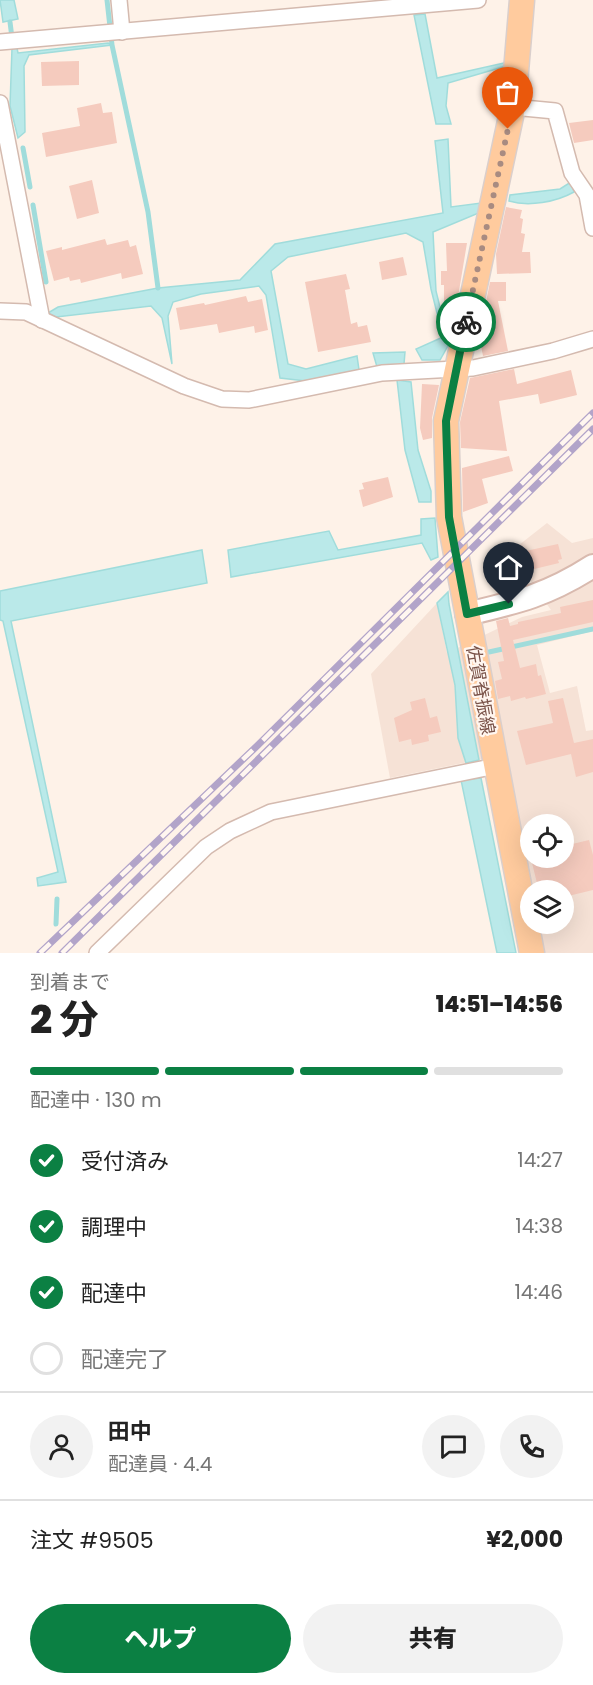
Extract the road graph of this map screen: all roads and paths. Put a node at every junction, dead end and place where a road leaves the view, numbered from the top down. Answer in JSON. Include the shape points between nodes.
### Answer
{"nodes":[{"id":1,"x":119,"y":0,"type":"edge"},
{"id":2,"x":478,"y":0,"type":"edge"},
{"id":3,"x":522,"y":0,"type":"edge"},
{"id":4,"x":122,"y":32,"type":"junction"},
{"id":5,"x":0,"y":42,"type":"edge"},
{"id":6,"x":0,"y":103,"type":"edge"},
{"id":7,"x":513,"y":107,"type":"junction"},
{"id":8,"x":593,"y":228,"type":"edge"},
{"id":9,"x":0,"y":311,"type":"edge"},
{"id":10,"x":42,"y":320,"type":"junction"},
{"id":11,"x":593,"y":339,"type":"edge"},
{"id":12,"x":456,"y":368,"type":"junction"},
{"id":13,"x":593,"y":566,"type":"edge"},
{"id":14,"x":467,"y":614,"type":"junction"},
{"id":15,"x":496,"y":766,"type":"junction"},
{"id":16,"x":97,"y":953,"type":"edge"},
{"id":17,"x":532,"y":953,"type":"edge"}],
"edges":[{"from":1,"to":4,"type":"street"},
{"from":2,"to":4,"type":"street"},
{"from":3,"to":7,"type":"main road","name":"佐賀脊振線"},
{"from":4,"to":5,"type":"street"},
{"from":6,"to":10,"type":"street"},
{"from":7,"to":8,"type":"street","via":[[555,111],[572,173],[587,195]]},
{"from":7,"to":12,"type":"main road","name":"佐賀脊振線"},
{"from":9,"to":10,"type":"street","via":[[26,312]]},
{"from":10,"to":12,"type":"street","via":[[184,386],[222,399],[249,400],[382,373]]},
{"from":11,"to":12,"type":"street","via":[[530,356]]},
{"from":12,"to":14,"type":"main road","name":"佐賀脊振線","via":[[446,421],[447,477],[449,517]]},
{"from":13,"to":14,"type":"main road","via":[[530,599]]},
{"from":14,"to":15,"type":"main road","name":"佐賀脊振線"},
{"from":15,"to":16,"type":"street","via":[[271,812],[230,831],[206,847]]},
{"from":15,"to":17,"type":"main road","name":"佐賀脊振線"}]}
